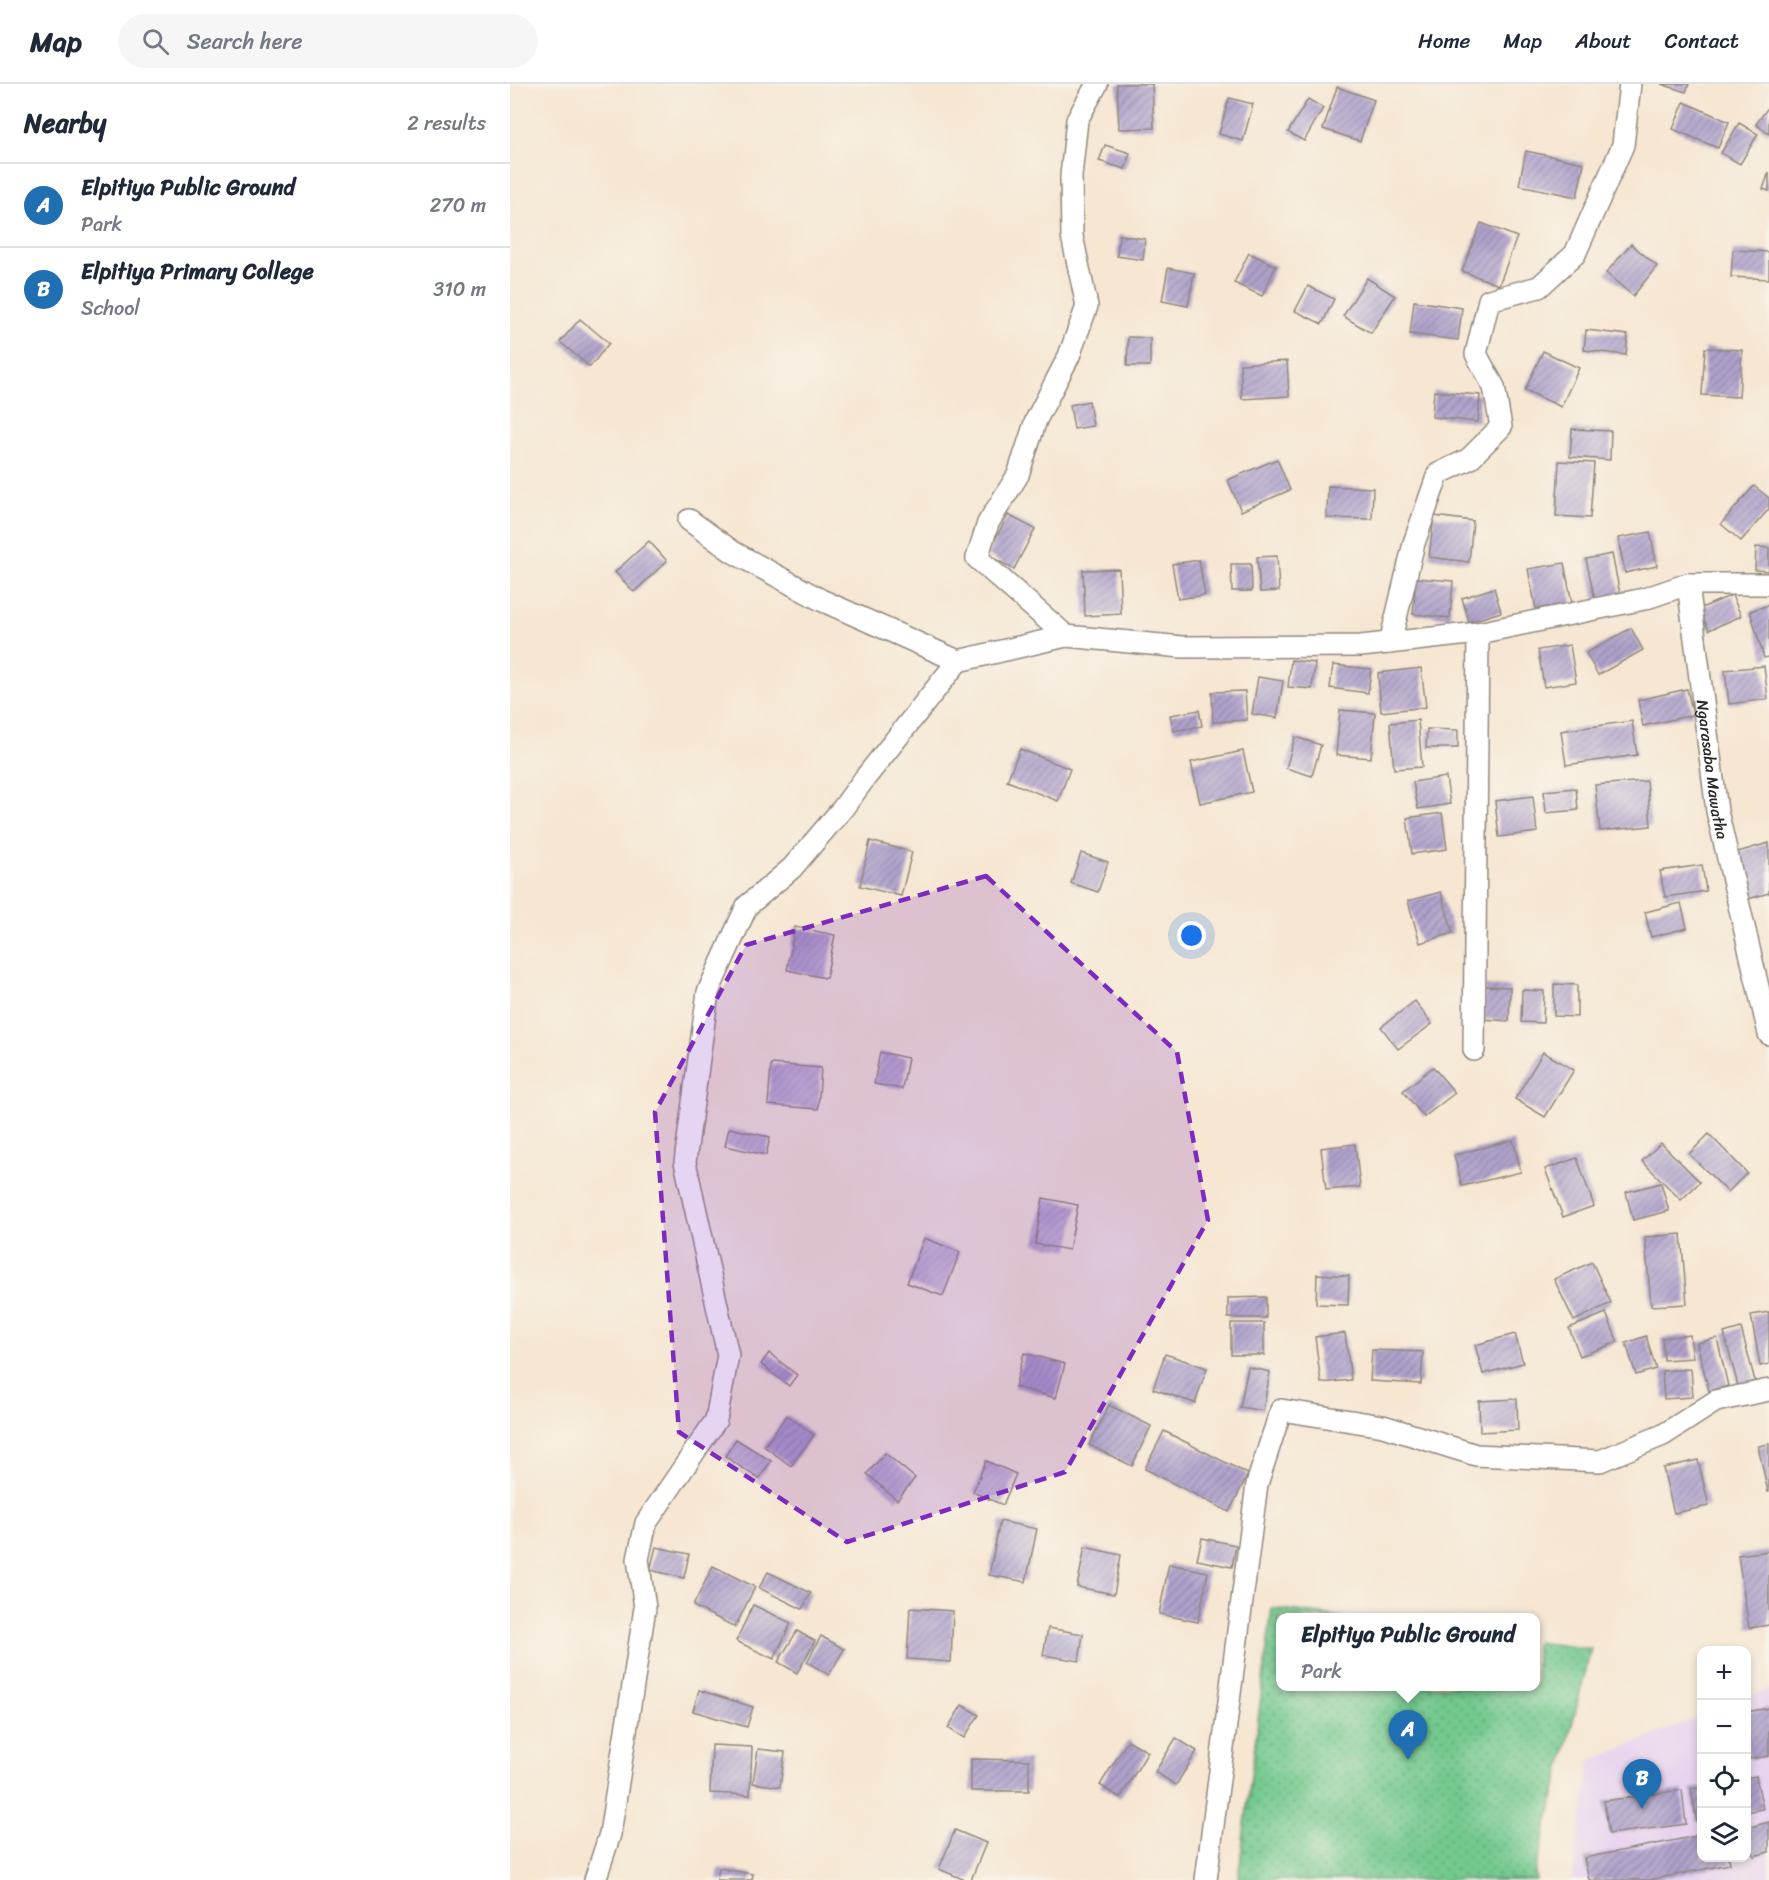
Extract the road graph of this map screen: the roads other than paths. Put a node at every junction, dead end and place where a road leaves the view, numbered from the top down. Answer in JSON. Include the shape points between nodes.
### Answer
{"nodes":[{"id":1,"x":1097,"y":84,"type":"edge"},
{"id":2,"x":1630,"y":84,"type":"edge"},
{"id":3,"x":689,"y":520,"type":"dead end"},
{"id":4,"x":1688,"y":584,"type":"junction"},
{"id":5,"x":1769,"y":584,"type":"edge"},
{"id":6,"x":1478,"y":633,"type":"junction"},
{"id":7,"x":1066,"y":636,"type":"junction"},
{"id":8,"x":1390,"y":643,"type":"junction"},
{"id":9,"x":958,"y":661,"type":"junction"},
{"id":10,"x":1769,"y":1034,"type":"edge"},
{"id":11,"x":1474,"y":1050,"type":"dead end"},
{"id":12,"x":1769,"y":1389,"type":"edge"},
{"id":13,"x":595,"y":1880,"type":"edge"},
{"id":14,"x":1206,"y":1880,"type":"edge"}],
"edges":[{"from":1,"to":7,"type":"street","via":[[1077,120],[1071,176],[1072,236],[1087,306],[1069,356],[1036,420],[1018,475],[988,523],[977,558]]},
{"from":2,"to":8,"type":"street","via":[[1623,145],[1575,254],[1539,287],[1489,300],[1476,354],[1494,387],[1502,428],[1469,459],[1438,474],[1414,543]]},
{"from":3,"to":9,"type":"street","via":[[733,552],[821,600]]},
{"from":4,"to":5,"type":"street"},
{"from":4,"to":6,"type":"street","via":[[1644,599]]},
{"from":4,"to":10,"type":"street","name":"Ngarasaba Mawatha","via":[[1717,811]]},
{"from":6,"to":8,"type":"street"},
{"from":6,"to":11,"type":"street"},
{"from":7,"to":8,"type":"street","via":[[1182,647]]},
{"from":7,"to":9,"type":"street"},
{"from":9,"to":13,"type":"street","via":[[792,868],[747,906],[708,992],[685,1162],[728,1355],[716,1420],[646,1523],[638,1559],[645,1608],[610,1834]]},
{"from":12,"to":14,"type":"street","via":[[1716,1401],[1663,1435],[1600,1461],[1476,1455],[1383,1426],[1281,1410],[1257,1484]]}]}
